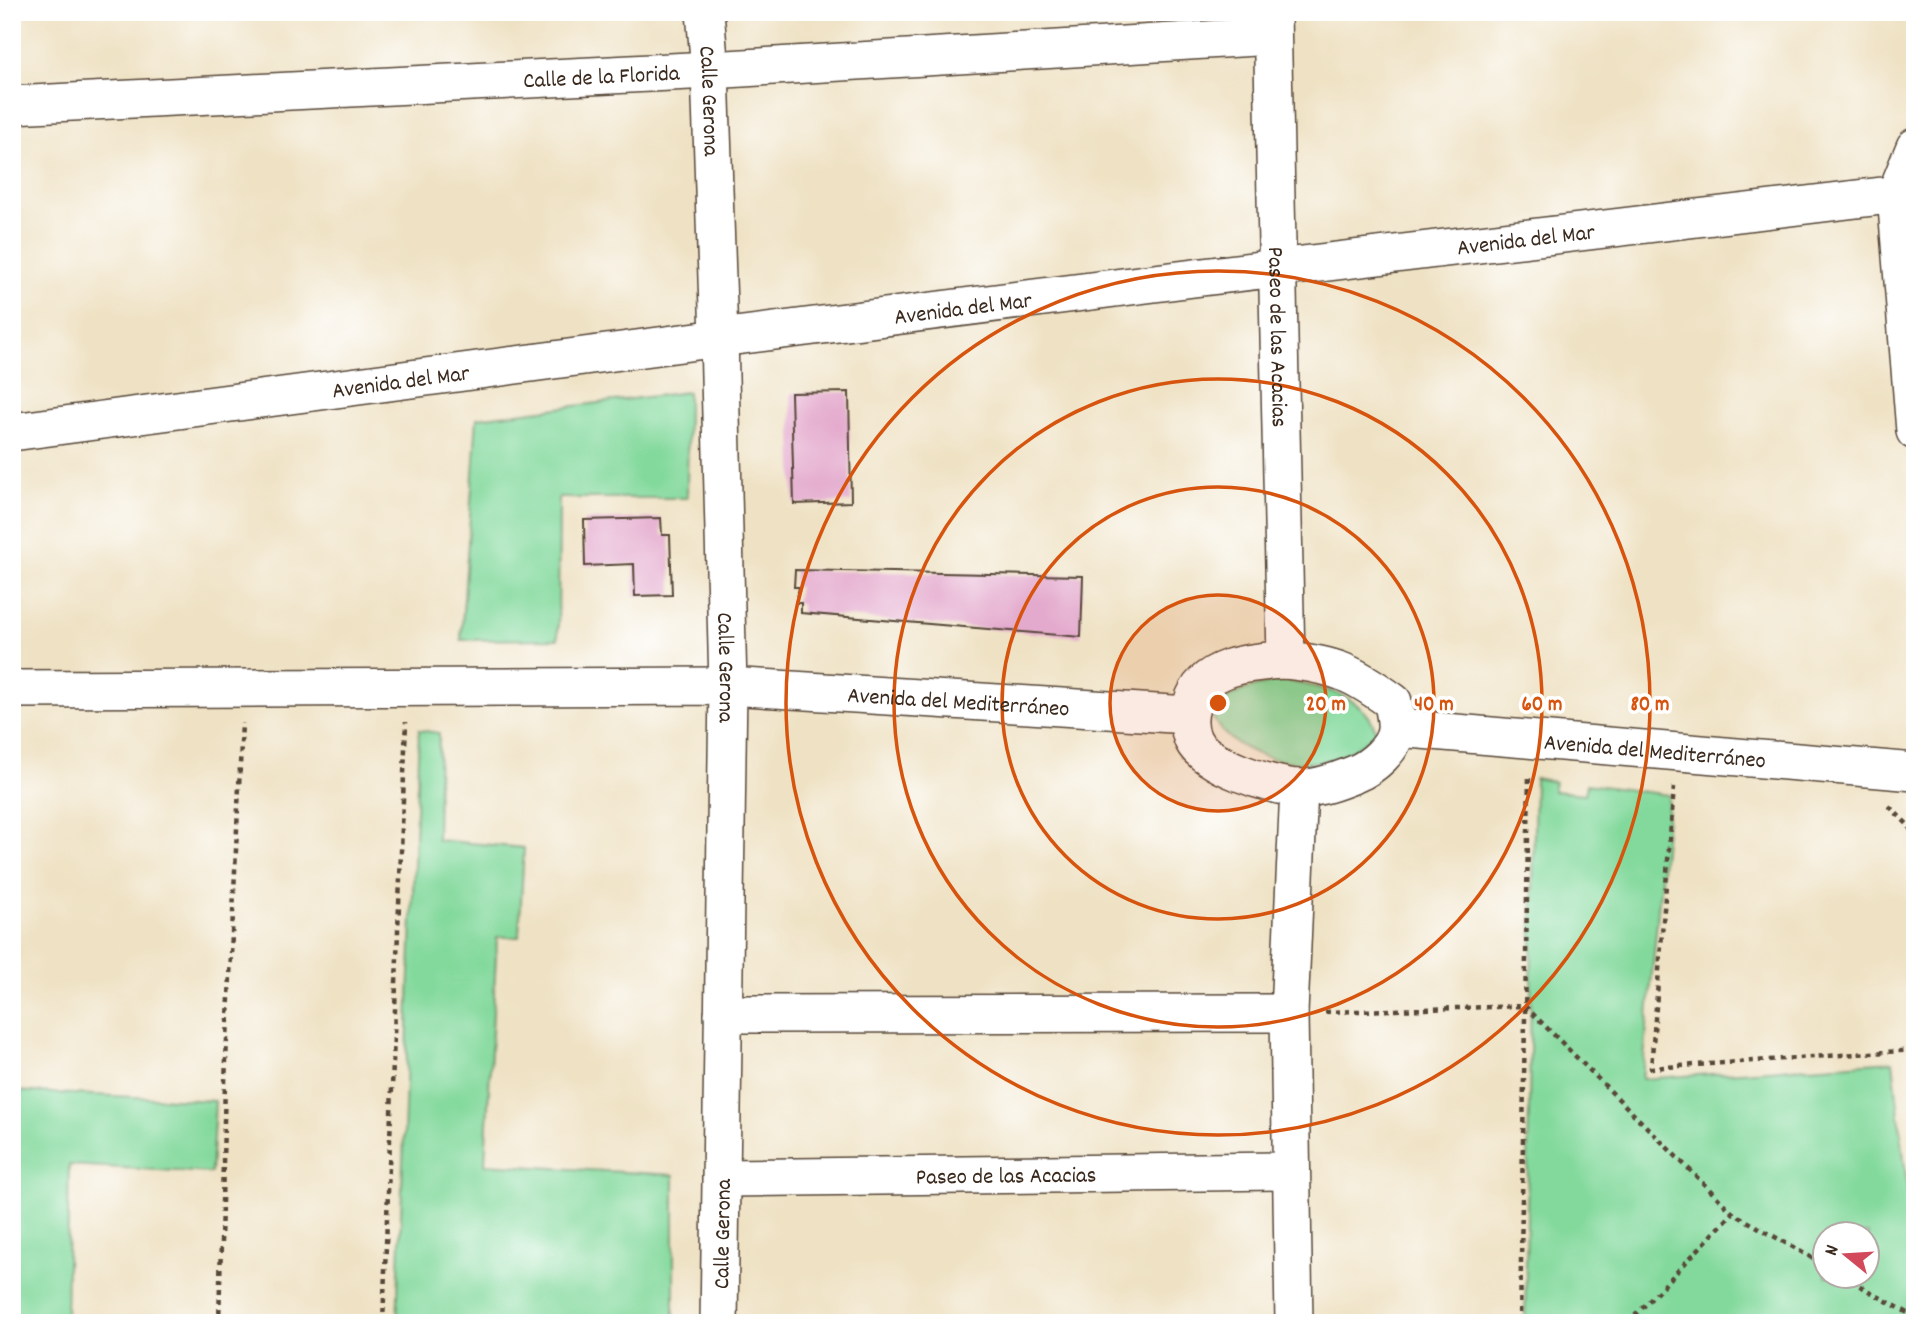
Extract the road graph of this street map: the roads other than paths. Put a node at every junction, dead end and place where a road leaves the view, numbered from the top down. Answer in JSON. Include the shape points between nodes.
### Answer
{"nodes":[{"id":1,"x":705,"y":12,"type":"edge"},
{"id":2,"x":1272,"y":24,"type":"edge"},
{"id":3,"x":710,"y":70,"type":"junction"},
{"id":4,"x":12,"y":105,"type":"edge"},
{"id":5,"x":1915,"y":147,"type":"edge"},
{"id":6,"x":1905,"y":193,"type":"edge"},
{"id":7,"x":1277,"y":269,"type":"junction"},
{"id":8,"x":719,"y":338,"type":"junction"},
{"id":9,"x":1914,"y":413,"type":"edge"},
{"id":10,"x":12,"y":432,"type":"edge"},
{"id":11,"x":1286,"y":660,"type":"junction"},
{"id":12,"x":728,"y":685,"type":"junction"},
{"id":13,"x":12,"y":688,"type":"edge"},
{"id":14,"x":1188,"y":715,"type":"junction"},
{"id":15,"x":1396,"y":728,"type":"junction"},
{"id":16,"x":1915,"y":772,"type":"edge"},
{"id":17,"x":1299,"y":788,"type":"junction"},
{"id":18,"x":1289,"y":1013,"type":"junction"},
{"id":19,"x":723,"y":1014,"type":"junction"},
{"id":20,"x":1290,"y":1171,"type":"junction"},
{"id":21,"x":722,"y":1178,"type":"junction"},
{"id":22,"x":719,"y":1323,"type":"edge"},
{"id":23,"x":1294,"y":1323,"type":"edge"}],
"edges":[{"from":1,"to":3,"type":"street","name":"Calle Gerona"},
{"from":2,"to":3,"type":"street","name":"Calle de la Florida"},
{"from":2,"to":7,"type":"street","name":"Paseo de las Acacias"},
{"from":3,"to":4,"type":"street","name":"Calle de la Florida"},
{"from":3,"to":8,"type":"street","name":"Calle Gerona"},
{"from":5,"to":6,"type":"street"},
{"from":6,"to":7,"type":"street","name":"Avenida del Mar"},
{"from":6,"to":9,"type":"street"},
{"from":7,"to":8,"type":"street","name":"Avenida del Mar"},
{"from":7,"to":11,"type":"street","name":"Paseo de las Acacias"},
{"from":8,"to":10,"type":"street","name":"Avenida del Mar"},
{"from":8,"to":12,"type":"street","name":"Calle Gerona"},
{"from":11,"to":14,"type":"street","via":[[1222,670],[1195,692]]},
{"from":11,"to":15,"type":"street","via":[[1321,663],[1364,681],[1393,702]]},
{"from":12,"to":13,"type":"street","name":"Avenida del Mediterráneo"},
{"from":12,"to":14,"type":"street","name":"Avenida del Mediterráneo"},
{"from":12,"to":19,"type":"street","name":"Calle Gerona"},
{"from":14,"to":17,"type":"street","via":[[1194,741],[1212,760]]},
{"from":15,"to":16,"type":"street","name":"Avenida del Mediterráneo"},
{"from":15,"to":17,"type":"street","via":[[1394,742],[1363,771]]},
{"from":17,"to":18,"type":"street"},
{"from":18,"to":19,"type":"street"},
{"from":18,"to":20,"type":"street"},
{"from":19,"to":21,"type":"street","name":"Calle Gerona"},
{"from":20,"to":21,"type":"street","name":"Paseo de las Acacias"},
{"from":20,"to":23,"type":"street"},
{"from":21,"to":22,"type":"street","name":"Calle Gerona"}]}
